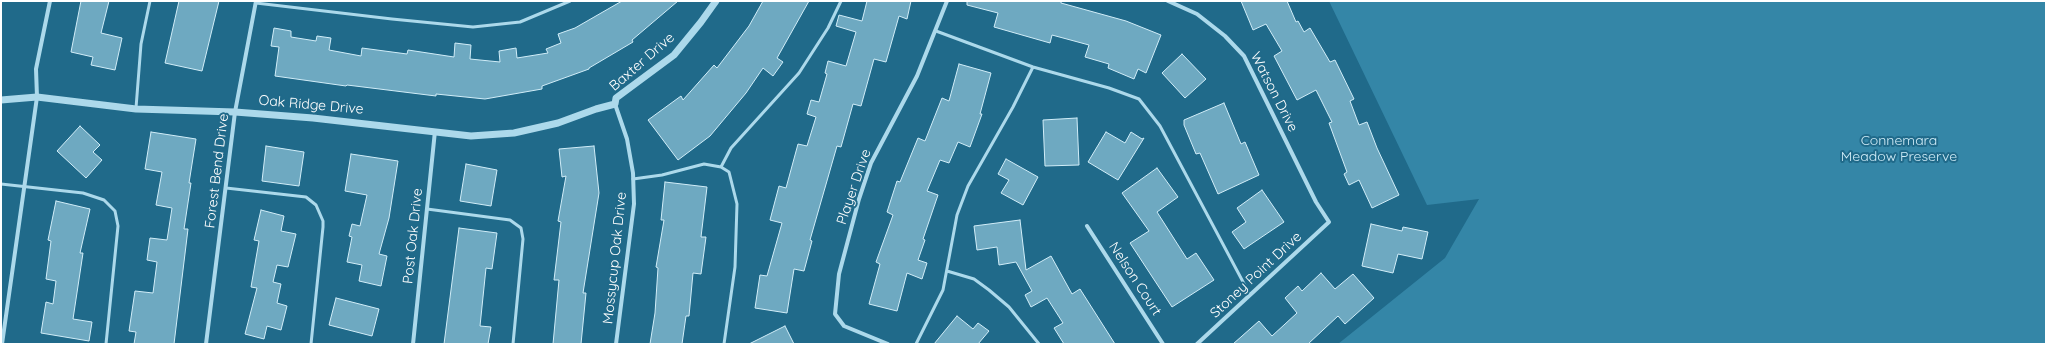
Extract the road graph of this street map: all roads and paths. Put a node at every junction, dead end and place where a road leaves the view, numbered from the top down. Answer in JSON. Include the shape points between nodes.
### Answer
{"nodes":[{"id":1,"x":50,"y":1,"type":"edge"},
{"id":2,"x":150,"y":1,"type":"edge"},
{"id":3,"x":570,"y":1,"type":"edge"},
{"id":4,"x":716,"y":1,"type":"edge"},
{"id":5,"x":841,"y":1,"type":"edge"},
{"id":6,"x":947,"y":1,"type":"edge"},
{"id":7,"x":1168,"y":1,"type":"edge"},
{"id":8,"x":256,"y":2,"type":"edge"},
{"id":9,"x":936,"y":31,"type":"junction"},
{"id":10,"x":1033,"y":67,"type":"junction"},
{"id":11,"x":37,"y":97,"type":"junction"},
{"id":12,"x":1,"y":100,"type":"edge"},
{"id":13,"x":615,"y":104,"type":"junction"},
{"id":14,"x":136,"y":109,"type":"junction"},
{"id":15,"x":235,"y":112,"type":"junction"},
{"id":16,"x":436,"y":131,"type":"junction"},
{"id":17,"x":721,"y":167,"type":"junction"},
{"id":18,"x":633,"y":179,"type":"junction"},
{"id":19,"x":1,"y":184,"type":"edge"},
{"id":20,"x":24,"y":186,"type":"junction"},
{"id":21,"x":226,"y":188,"type":"junction"},
{"id":22,"x":427,"y":209,"type":"junction"},
{"id":23,"x":1329,"y":222,"type":"joint"},
{"id":24,"x":1088,"y":226,"type":"dead end"},
{"id":25,"x":947,"y":272,"type":"junction"},
{"id":26,"x":1250,"y":295,"type":"junction"},
{"id":27,"x":2,"y":344,"type":"edge"},
{"id":28,"x":106,"y":344,"type":"edge"},
{"id":29,"x":206,"y":344,"type":"edge"},
{"id":30,"x":311,"y":344,"type":"edge"},
{"id":31,"x":413,"y":344,"type":"edge"},
{"id":32,"x":513,"y":344,"type":"edge"},
{"id":33,"x":616,"y":344,"type":"edge"},
{"id":34,"x":724,"y":344,"type":"edge"},
{"id":35,"x":888,"y":344,"type":"edge"},
{"id":36,"x":916,"y":344,"type":"edge"},
{"id":37,"x":1038,"y":344,"type":"edge"},
{"id":38,"x":1163,"y":344,"type":"edge"},
{"id":39,"x":1197,"y":344,"type":"edge"}],
"edges":[{"from":1,"to":11,"type":"street","via":[[36,69]]},
{"from":2,"to":14,"type":"lane","via":[[141,44]]},
{"from":3,"to":8,"type":"lane","via":[[520,22],[473,27]]},
{"from":4,"to":13,"type":"street","name":"Baxter Drive","via":[[674,55],[616,98]]},
{"from":5,"to":17,"type":"lane","via":[[828,28],[799,73],[731,148]]},
{"from":6,"to":9,"type":"street","name":"Player Drive"},
{"from":7,"to":23,"type":"street","name":"Watson Drive","via":[[1197,14],[1225,36],[1244,56],[1316,202]]},
{"from":8,"to":15,"type":"street","name":"Forest Bend Drive"},
{"from":9,"to":10,"type":"lane"},
{"from":9,"to":35,"type":"street","name":"Player Drive","via":[[917,76],[871,163],[840,274],[835,314],[844,326]]},
{"from":10,"to":25,"type":"lane","via":[[968,186],[957,215]]},
{"from":10,"to":26,"type":"lane","via":[[1139,99],[1160,126]]},
{"from":11,"to":12,"type":"street","name":"Oak Ridge Drive"},
{"from":11,"to":14,"type":"street","name":"Oak Ridge Drive"},
{"from":11,"to":20,"type":"street"},
{"from":13,"to":16,"type":"street","name":"Oak Ridge Drive","via":[[558,123],[514,133],[471,136]]},
{"from":13,"to":18,"type":"street","name":"Mossycup Oak Drive","via":[[627,138]]},
{"from":14,"to":15,"type":"street","name":"Oak Ridge Drive"},
{"from":15,"to":16,"type":"street","name":"Oak Ridge Drive"},
{"from":15,"to":21,"type":"street","name":"Forest Bend Drive"},
{"from":16,"to":22,"type":"street","name":"Post Oak Drive"},
{"from":17,"to":18,"type":"lane","via":[[704,164],[662,175]]},
{"from":17,"to":34,"type":"lane","via":[[729,172],[737,204],[735,267]]},
{"from":18,"to":33,"type":"street","name":"Mossycup Oak Drive","via":[[634,204]]},
{"from":19,"to":20,"type":"lane"},
{"from":20,"to":27,"type":"street"},
{"from":20,"to":28,"type":"lane","via":[[82,193],[104,200],[115,210],[118,226],[117,251]]},
{"from":21,"to":29,"type":"street","name":"Forest Bend Drive"},
{"from":21,"to":30,"type":"lane","via":[[306,197],[312,200],[320,214],[323,234]]},
{"from":22,"to":31,"type":"street","name":"Post Oak Drive"},
{"from":22,"to":32,"type":"lane","via":[[510,220],[521,228],[523,240]]},
{"from":23,"to":26,"type":"street","name":"Stoney Point Drive"},
{"from":24,"to":38,"type":"street","name":"Nelson Court"},
{"from":25,"to":36,"type":"lane","via":[[943,290]]},
{"from":25,"to":37,"type":"lane","via":[[974,279],[989,290],[1009,307]]},
{"from":26,"to":39,"type":"street","name":"Stoney Point Drive"}]}
